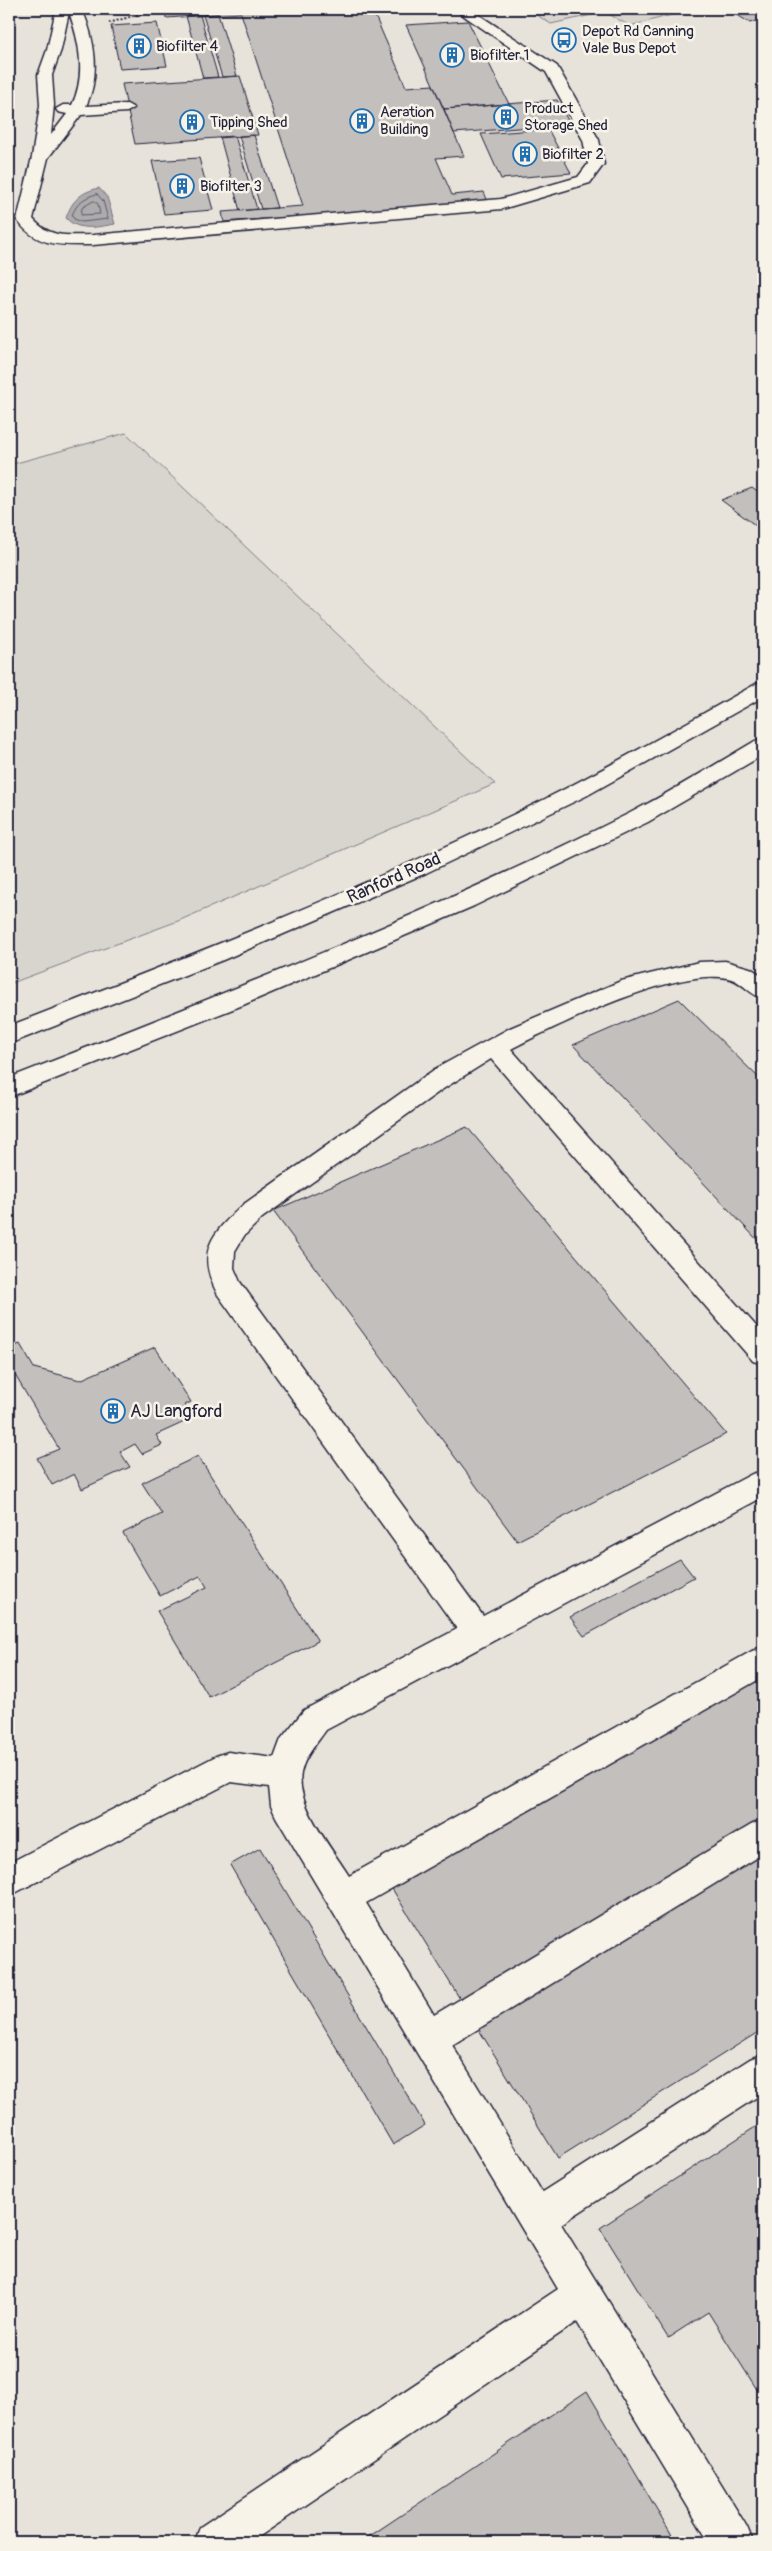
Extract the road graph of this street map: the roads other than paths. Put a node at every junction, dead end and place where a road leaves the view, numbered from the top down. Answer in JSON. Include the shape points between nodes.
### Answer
{"nodes":[{"id":1,"x":63,"y":9,"type":"edge"},
{"id":2,"x":75,"y":9,"type":"edge"},
{"id":3,"x":461,"y":9,"type":"edge"},
{"id":4,"x":47,"y":105,"type":"junction"},
{"id":5,"x":127,"y":108,"type":"dead end"},
{"id":6,"x":78,"y":111,"type":"junction"},
{"id":7,"x":40,"y":157,"type":"junction"},
{"id":8,"x":763,"y":688,"type":"edge"},
{"id":9,"x":763,"y":746,"type":"edge"},
{"id":10,"x":763,"y":990,"type":"edge"},
{"id":11,"x":9,"y":1035,"type":"edge"},
{"id":12,"x":495,"y":1047,"type":"junction"},
{"id":13,"x":9,"y":1088,"type":"edge"},
{"id":14,"x":763,"y":1353,"type":"edge"},
{"id":15,"x":763,"y":1484,"type":"edge"},
{"id":16,"x":478,"y":1634,"type":"junction"},
{"id":17,"x":763,"y":1660,"type":"edge"},
{"id":18,"x":284,"y":1774,"type":"junction"},
{"id":19,"x":763,"y":1836,"type":"edge"},
{"id":20,"x":9,"y":1880,"type":"edge"},
{"id":21,"x":343,"y":1898,"type":"junction"},
{"id":22,"x":428,"y":2039,"type":"junction"},
{"id":23,"x":763,"y":2072,"type":"edge"},
{"id":24,"x":536,"y":2218,"type":"junction"},
{"id":25,"x":583,"y":2295,"type":"junction"},
{"id":26,"x":215,"y":2542,"type":"edge"},
{"id":27,"x":732,"y":2542,"type":"edge"}],
"edges":[{"from":1,"to":4,"type":"main road","via":[[46,75]]},
{"from":2,"to":6,"type":"main road","via":[[88,55],[87,90]]},
{"from":3,"to":7,"type":"main road","via":[[552,68],[591,140],[596,164],[584,180],[502,204],[93,240],[58,240],[36,233],[25,220]]},
{"from":4,"to":6,"type":"main road"},
{"from":4,"to":7,"type":"main road"},
{"from":5,"to":6,"type":"main road"},
{"from":6,"to":7,"type":"main road"},
{"from":8,"to":11,"type":"main road","name":"Ranford Road","via":[[550,806],[382,884],[210,958]]},
{"from":9,"to":13,"type":"main road","via":[[640,817],[466,902]]},
{"from":10,"to":12,"type":"main road","via":[[749,976],[737,971],[688,971],[630,986]]},
{"from":12,"to":14,"type":"main road"},
{"from":12,"to":16,"type":"main road","via":[[464,1063],[254,1211],[232,1230],[222,1249],[220,1268],[228,1287]]},
{"from":15,"to":16,"type":"main road"},
{"from":16,"to":18,"type":"main road","via":[[315,1720],[293,1749]]},
{"from":17,"to":21,"type":"main road"},
{"from":18,"to":20,"type":"main road","via":[[228,1767]]},
{"from":18,"to":21,"type":"main road","via":[[288,1806]]},
{"from":19,"to":22,"type":"main road"},
{"from":21,"to":22,"type":"main road"},
{"from":22,"to":24,"type":"main road"},
{"from":23,"to":24,"type":"main road"},
{"from":24,"to":25,"type":"main road"},
{"from":25,"to":26,"type":"main road"},
{"from":25,"to":27,"type":"main road"}]}
